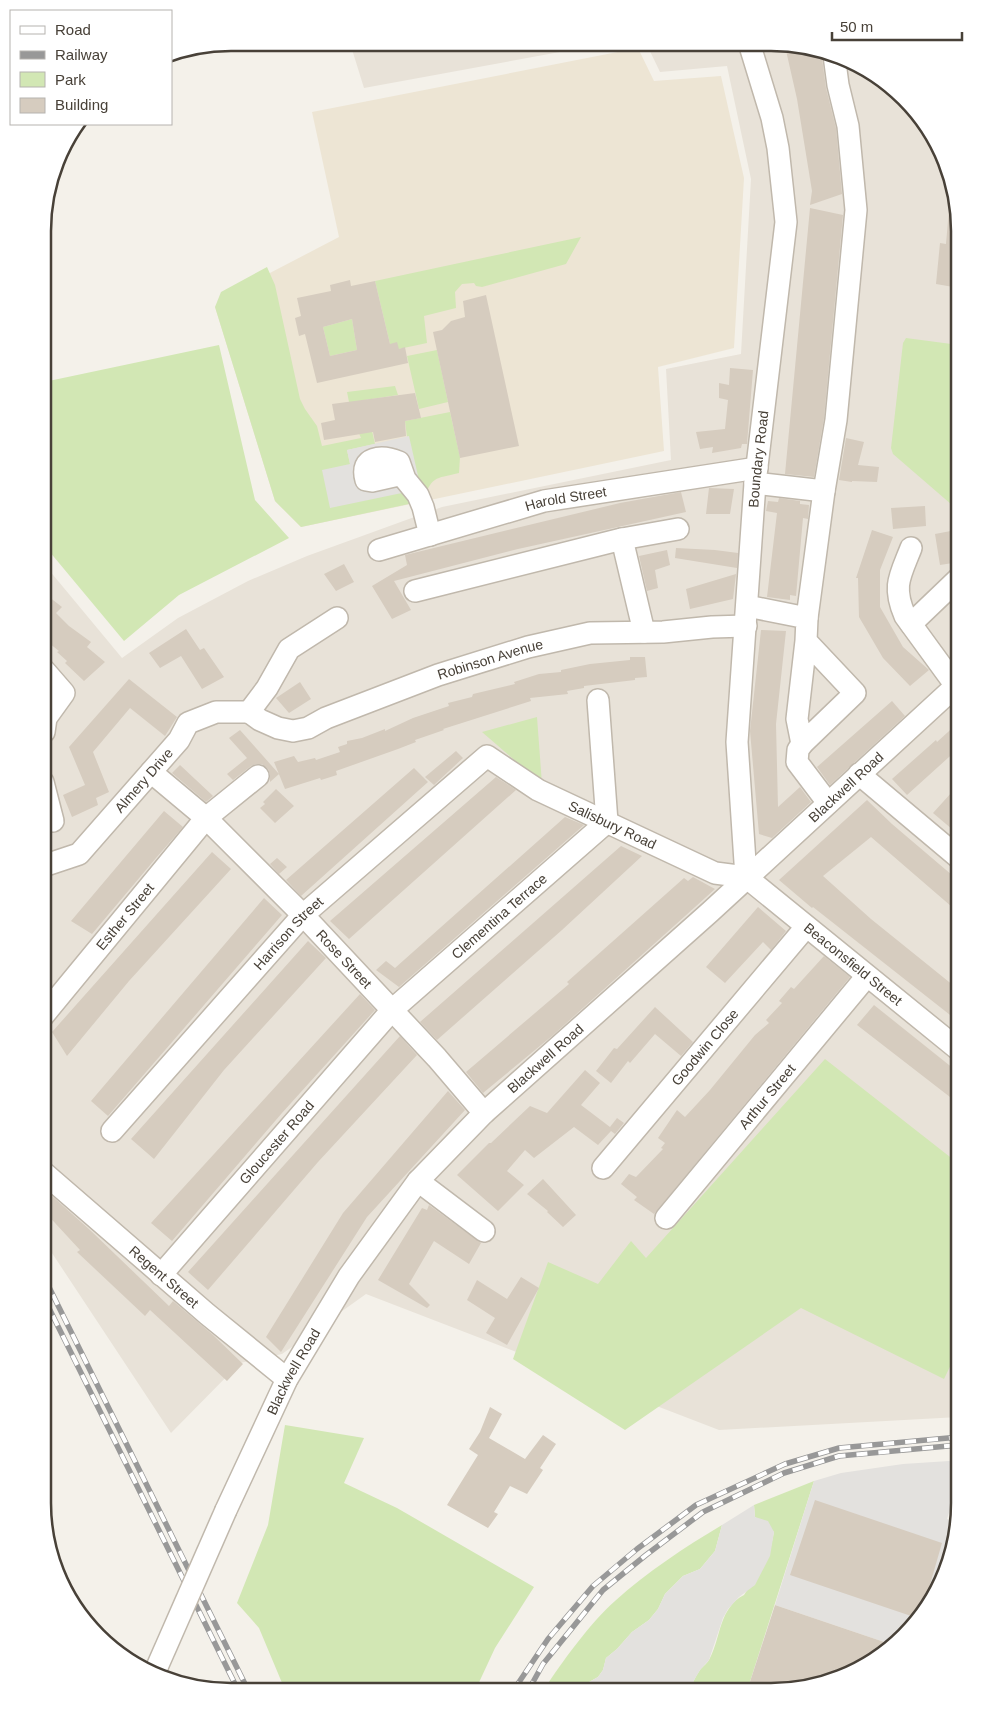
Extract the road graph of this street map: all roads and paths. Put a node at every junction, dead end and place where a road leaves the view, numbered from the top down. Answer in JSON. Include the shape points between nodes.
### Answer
{"nodes":[{"id":1,"x":752,"y":51,"type":"edge"},
{"id":2,"x":835,"y":63,"type":"edge"},
{"id":3,"x":403,"y":474,"type":"dead end"},
{"id":4,"x":756,"y":476,"type":"junction"},
{"id":5,"x":824,"y":490,"type":"junction"},
{"id":6,"x":678,"y":529,"type":"dead end"},
{"id":7,"x":430,"y":535,"type":"junction"},
{"id":8,"x":622,"y":539,"type":"junction"},
{"id":9,"x":911,"y":548,"type":"dead end"},
{"id":10,"x":379,"y":550,"type":"dead end"},
{"id":11,"x":951,"y":586,"type":"edge"},
{"id":12,"x":415,"y":592,"type":"dead end"},
{"id":13,"x":746,"y":616,"type":"junction"},
{"id":14,"x":337,"y":618,"type":"dead end"},
{"id":15,"x":807,"y":618,"type":"junction"},
{"id":16,"x":911,"y":624,"type":"junction"},
{"id":17,"x":644,"y":632,"type":"junction"},
{"id":18,"x":806,"y":641,"type":"junction"},
{"id":19,"x":951,"y":675,"type":"edge"},
{"id":20,"x":51,"y":678,"type":"edge"},
{"id":21,"x":951,"y":690,"type":"edge"},
{"id":22,"x":598,"y":700,"type":"dead end"},
{"id":23,"x":51,"y":711,"type":"edge"},
{"id":24,"x":249,"y":712,"type":"junction"},
{"id":25,"x":802,"y":744,"type":"junction"},
{"id":26,"x":487,"y":756,"type":"joint"},
{"id":27,"x":151,"y":772,"type":"junction"},
{"id":28,"x":859,"y":774,"type":"junction"},
{"id":29,"x":258,"y":776,"type":"dead end"},
{"id":30,"x":828,"y":803,"type":"junction"},
{"id":31,"x":51,"y":814,"type":"edge"},
{"id":32,"x":206,"y":818,"type":"junction"},
{"id":33,"x":53,"y":821,"type":"dead end"},
{"id":34,"x":607,"y":822,"type":"junction"},
{"id":35,"x":951,"y":851,"type":"edge"},
{"id":36,"x":51,"y":863,"type":"edge"},
{"id":37,"x":746,"y":877,"type":"junction"},
{"id":38,"x":303,"y":915,"type":"junction"},
{"id":39,"x":806,"y":926,"type":"junction"},
{"id":40,"x":867,"y":976,"type":"junction"},
{"id":41,"x":51,"y":1006,"type":"edge"},
{"id":42,"x":392,"y":1010,"type":"junction"},
{"id":43,"x":951,"y":1044,"type":"edge"},
{"id":44,"x":484,"y":1113,"type":"junction"},
{"id":45,"x":112,"y":1131,"type":"dead end"},
{"id":46,"x":603,"y":1168,"type":"dead end"},
{"id":47,"x":51,"y":1179,"type":"edge"},
{"id":48,"x":418,"y":1181,"type":"junction"},
{"id":49,"x":666,"y":1218,"type":"dead end"},
{"id":50,"x":484,"y":1231,"type":"dead end"},
{"id":51,"x":162,"y":1275,"type":"junction"},
{"id":52,"x":287,"y":1379,"type":"junction"},
{"id":53,"x":157,"y":1667,"type":"edge"}],
"edges":[{"from":1,"to":4,"type":"street","name":"Boundary Road","via":[[772,118],[786,222]]},
{"from":2,"to":5,"type":"street","via":[[848,126],[856,210],[836,420]]},
{"from":3,"to":7,"type":"street","via":[[418,495]]},
{"from":4,"to":5,"type":"street","name":"Harold Street"},
{"from":4,"to":7,"type":"street","name":"Harold Street","via":[[544,501]]},
{"from":4,"to":13,"type":"street","name":"Boundary Road"},
{"from":5,"to":15,"type":"street"},
{"from":6,"to":8,"type":"street"},
{"from":7,"to":10,"type":"street","name":"Harold Street"},
{"from":8,"to":12,"type":"street"},
{"from":8,"to":17,"type":"street"},
{"from":9,"to":16,"type":"street","via":[[897,589],[904,616]]},
{"from":11,"to":16,"type":"street"},
{"from":13,"to":15,"type":"street","name":"Robinson Avenue"},
{"from":13,"to":17,"type":"street","name":"Robinson Avenue","via":[[712,627]]},
{"from":13,"to":37,"type":"street","name":"Boundary Road","via":[[737,742]]},
{"from":14,"to":24,"type":"street","via":[[289,650]]},
{"from":15,"to":18,"type":"street"},
{"from":16,"to":19,"type":"street"},
{"from":17,"to":24,"type":"street","name":"Robinson Avenue","via":[[590,633],[528,647],[438,675],[308,728],[293,731],[278,728]]},
{"from":18,"to":25,"type":"street","via":[[797,719]]},
{"from":18,"to":25,"type":"street","via":[[855,693]]},
{"from":20,"to":23,"type":"street","via":[[64,693]]},
{"from":21,"to":28,"type":"street","name":"Blackwell Road"},
{"from":22,"to":34,"type":"street"},
{"from":24,"to":27,"type":"street","name":"Almery Drive","via":[[216,712],[188,723],[179,740]]},
{"from":25,"to":30,"type":"street","via":[[796,762]]},
{"from":26,"to":34,"type":"street","name":"Salisbury Road","via":[[538,790]]},
{"from":26,"to":38,"type":"street","name":"Harrison Street"},
{"from":27,"to":32,"type":"street","name":"Rose Street"},
{"from":27,"to":36,"type":"street","name":"Almery Drive","via":[[79,854]]},
{"from":28,"to":30,"type":"street","name":"Blackwell Road"},
{"from":28,"to":35,"type":"street"},
{"from":29,"to":32,"type":"street","name":"Esther Street"},
{"from":30,"to":37,"type":"street","name":"Blackwell Road"},
{"from":31,"to":33,"type":"street"},
{"from":32,"to":38,"type":"street","name":"Rose Street"},
{"from":32,"to":41,"type":"street","name":"Esther Street"},
{"from":34,"to":37,"type":"street","name":"Salisbury Road","via":[[714,873]]},
{"from":34,"to":42,"type":"street","name":"Clementina Terrace"},
{"from":37,"to":39,"type":"street","name":"Beaconsfield Street"},
{"from":37,"to":44,"type":"street","name":"Blackwell Road"},
{"from":38,"to":42,"type":"street","name":"Rose Street"},
{"from":38,"to":45,"type":"street","name":"Harrison Street"},
{"from":39,"to":40,"type":"street","name":"Beaconsfield Street"},
{"from":39,"to":46,"type":"street","name":"Goodwin Close"},
{"from":40,"to":43,"type":"street","name":"Beaconsfield Street"},
{"from":40,"to":49,"type":"street","name":"Arthur Street"},
{"from":42,"to":44,"type":"street","name":"Rose Street"},
{"from":42,"to":51,"type":"street","name":"Gloucester Road"},
{"from":44,"to":48,"type":"street","name":"Blackwell Road"},
{"from":47,"to":51,"type":"street","name":"Regent Street"},
{"from":48,"to":50,"type":"street"},
{"from":48,"to":52,"type":"street","name":"Blackwell Road","via":[[349,1276]]},
{"from":51,"to":52,"type":"street","name":"Regent Street"},
{"from":52,"to":53,"type":"street","name":"Blackwell Road","bridge":true}]}
